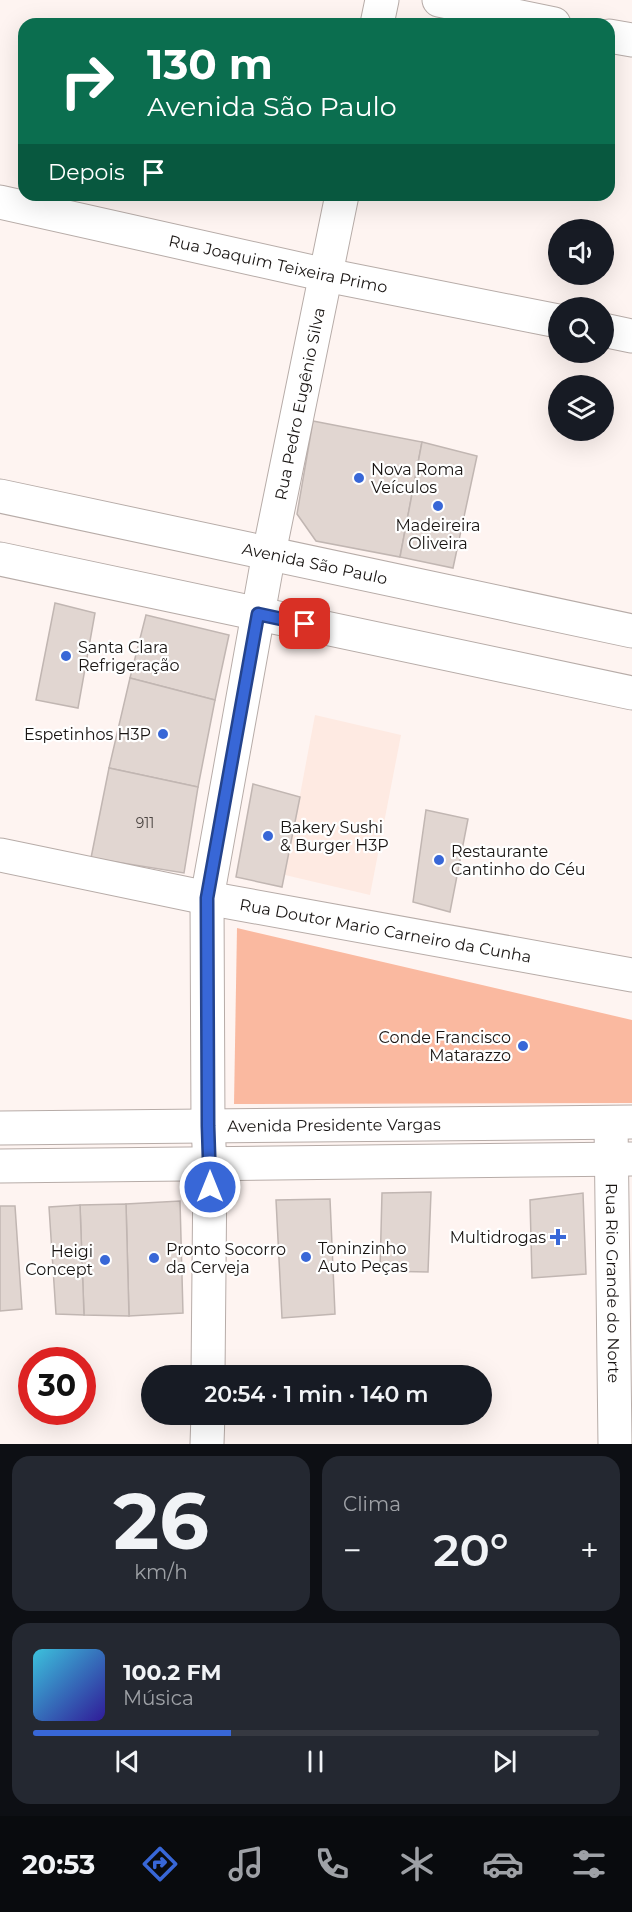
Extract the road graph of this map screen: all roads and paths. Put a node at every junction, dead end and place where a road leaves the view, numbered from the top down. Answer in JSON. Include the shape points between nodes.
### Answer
{"nodes":[{"id":1,"x":382,"y":0,"type":"edge"},
{"id":2,"x":439,"y":0,"type":"edge"},
{"id":3,"x":378,"y":18,"type":"edge"},
{"id":4,"x":525,"y":18,"type":"edge"},
{"id":5,"x":615,"y":37,"type":"edge"},
{"id":6,"x":632,"y":40,"type":"edge"},
{"id":7,"x":341,"y":201,"type":"edge"},
{"id":8,"x":0,"y":202,"type":"edge"},
{"id":9,"x":326,"y":275,"type":"junction"},
{"id":10,"x":548,"y":319,"type":"edge"},
{"id":11,"x":614,"y":332,"type":"edge"},
{"id":12,"x":632,"y":336,"type":"edge"},
{"id":13,"x":0,"y":496,"type":"edge"},
{"id":14,"x":269,"y":553,"type":"junction"},
{"id":15,"x":0,"y":559,"type":"edge"},
{"id":16,"x":258,"y":614,"type":"junction"},
{"id":17,"x":632,"y":631,"type":"edge"},
{"id":18,"x":632,"y":693,"type":"edge"},
{"id":19,"x":0,"y":855,"type":"edge"},
{"id":20,"x":207,"y":898,"type":"junction"},
{"id":21,"x":632,"y":975,"type":"edge"},
{"id":22,"x":621,"y":1122,"type":"edge"},
{"id":23,"x":208,"y":1126,"type":"junction"},
{"id":24,"x":0,"y":1128,"type":"edge"},
{"id":25,"x":621,"y":1159,"type":"edge"},
{"id":26,"x":210,"y":1164,"type":"junction"},
{"id":27,"x":0,"y":1166,"type":"edge"},
{"id":28,"x":208,"y":1365,"type":"edge"},
{"id":29,"x":208,"y":1425,"type":"edge"},
{"id":30,"x":207,"y":1444,"type":"edge"},
{"id":31,"x":615,"y":1444,"type":"edge"}],
"edges":[{"from":1,"to":3,"type":"street"},
{"from":2,"to":4,"type":"street"},
{"from":5,"to":6,"type":"street"},
{"from":7,"to":9,"type":"street","name":"Rua Pedro Eugênio Silva"},
{"from":8,"to":9,"type":"street","name":"Rua Joaquim Teixeira Primo"},
{"from":9,"to":10,"type":"street","name":"Rua Joaquim Teixeira Primo"},
{"from":9,"to":14,"type":"street","name":"Rua Pedro Eugênio Silva"},
{"from":11,"to":12,"type":"street"},
{"from":13,"to":14,"type":"street","name":"Avenida São Paulo"},
{"from":14,"to":16,"type":"street","name":"Rua Pedro Eugênio Silva"},
{"from":14,"to":17,"type":"street","name":"Avenida São Paulo"},
{"from":15,"to":16,"type":"street"},
{"from":16,"to":18,"type":"street"},
{"from":16,"to":20,"type":"street","name":"Rua Pedro Eugênio Silva"},
{"from":19,"to":20,"type":"street","name":"Rua Doutor Mario Carneiro da Cunha"},
{"from":20,"to":21,"type":"street","name":"Rua Doutor Mario Carneiro da Cunha"},
{"from":20,"to":23,"type":"street","name":"Rua Pedro Eugênio Silva"},
{"from":22,"to":23,"type":"street","name":"Avenida Presidente Vargas"},
{"from":22,"to":25,"type":"street","name":"Rua Rio Grande do Norte"},
{"from":23,"to":24,"type":"street","name":"Avenida Presidente Vargas"},
{"from":23,"to":26,"type":"street","name":"Rua Pedro Eugênio Silva"},
{"from":25,"to":26,"type":"street"},
{"from":25,"to":31,"type":"street","name":"Rua Rio Grande do Norte"},
{"from":26,"to":27,"type":"street"},
{"from":26,"to":28,"type":"street","name":"Rua Pedro Eugênio Silva"},
{"from":29,"to":30,"type":"street"}]}
